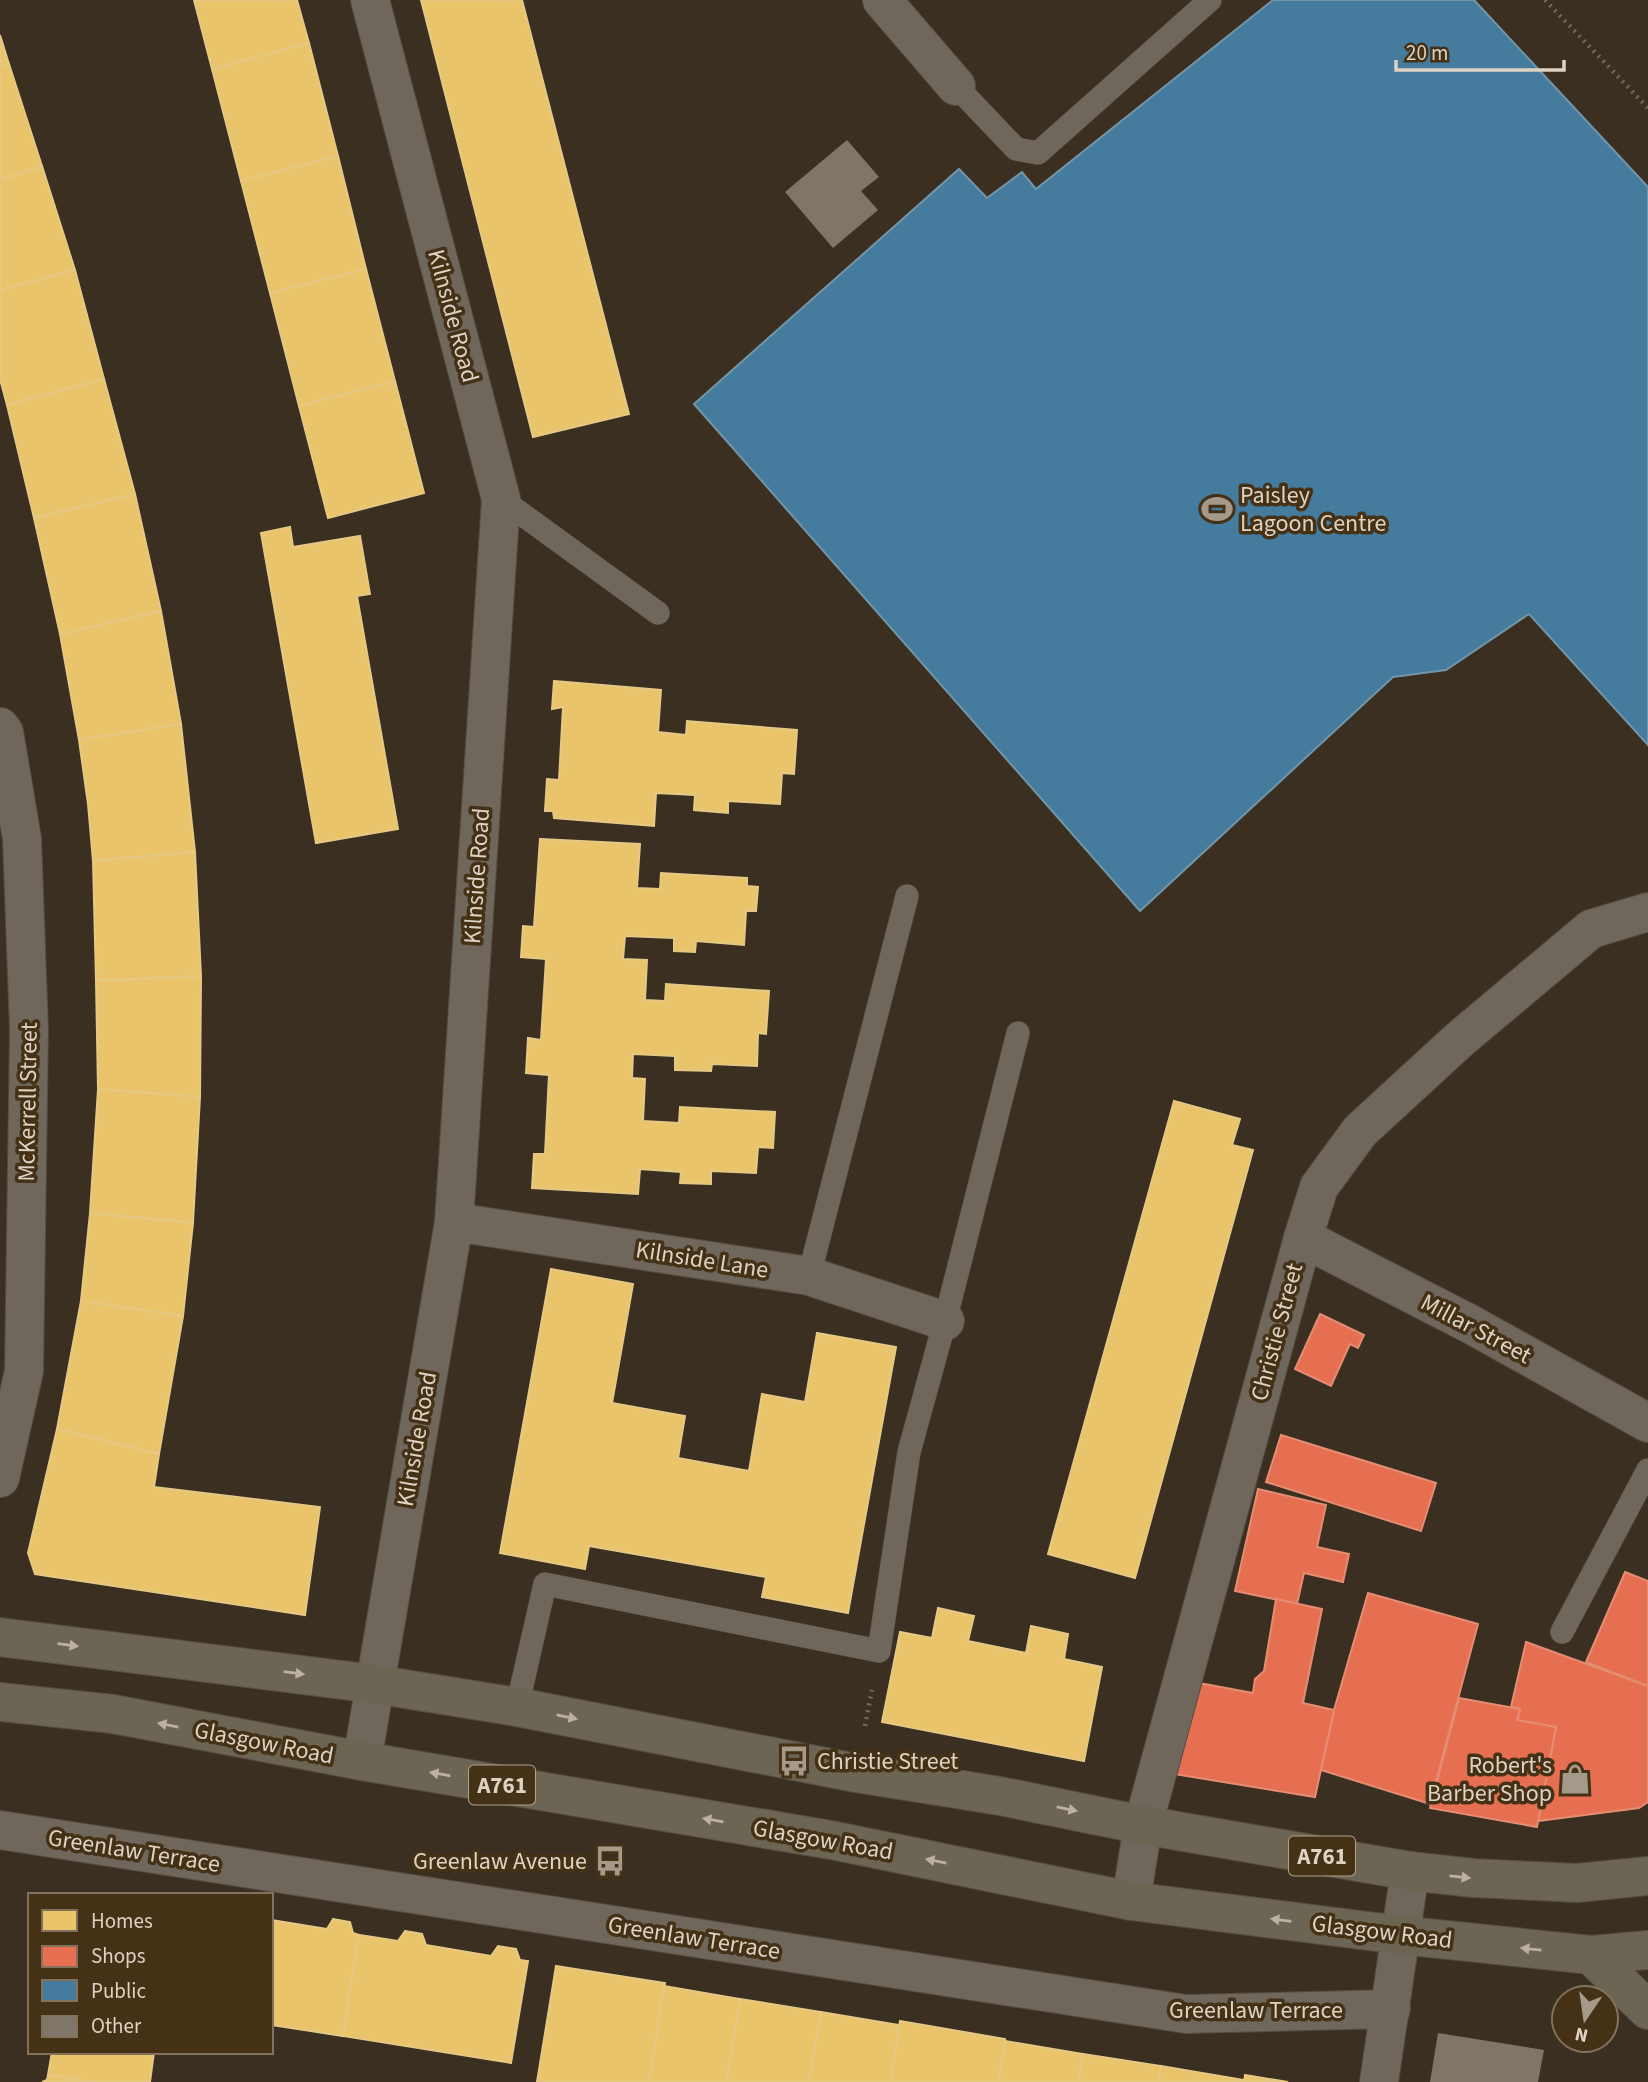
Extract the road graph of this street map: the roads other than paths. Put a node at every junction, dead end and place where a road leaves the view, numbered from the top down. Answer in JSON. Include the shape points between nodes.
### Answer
{"nodes":[{"id":1,"x":370,"y":0,"type":"edge"},
{"id":2,"x":882,"y":0,"type":"edge"},
{"id":3,"x":1210,"y":0,"type":"edge"},
{"id":4,"x":956,"y":86,"type":"joint"},
{"id":5,"x":501,"y":499,"type":"junction"},
{"id":6,"x":658,"y":613,"type":"dead end"},
{"id":7,"x":0,"y":727,"type":"edge"},
{"id":8,"x":907,"y":896,"type":"dead end"},
{"id":9,"x":1648,"y":912,"type":"edge"},
{"id":10,"x":1018,"y":1033,"type":"dead end"},
{"id":11,"x":454,"y":1222,"type":"junction"},
{"id":12,"x":1303,"y":1238,"type":"junction"},
{"id":13,"x":809,"y":1276,"type":"junction"},
{"id":14,"x":945,"y":1321,"type":"junction"},
{"id":15,"x":1648,"y":1423,"type":"edge"},
{"id":16,"x":1648,"y":1471,"type":"edge"},
{"id":17,"x":0,"y":1478,"type":"edge"},
{"id":18,"x":1562,"y":1632,"type":"dead end"},
{"id":19,"x":0,"y":1637,"type":"edge"},
{"id":20,"x":374,"y":1684,"type":"junction"},
{"id":21,"x":0,"y":1702,"type":"edge"},
{"id":22,"x":517,"y":1707,"type":"junction"},
{"id":23,"x":362,"y":1761,"type":"junction"},
{"id":24,"x":1143,"y":1825,"type":"junction"},
{"id":25,"x":0,"y":1830,"type":"edge"},
{"id":26,"x":1410,"y":1871,"type":"junction"},
{"id":27,"x":1648,"y":1876,"type":"edge"},
{"id":28,"x":1131,"y":1900,"type":"junction"},
{"id":29,"x":1400,"y":1935,"type":"junction"},
{"id":30,"x":1648,"y":1950,"type":"edge"},
{"id":31,"x":1591,"y":1955,"type":"junction"},
{"id":32,"x":1391,"y":2009,"type":"junction"},
{"id":33,"x":1648,"y":2010,"type":"edge"},
{"id":34,"x":1379,"y":2082,"type":"edge"}],
"edges":[{"from":1,"to":5,"type":"street","name":"Kilnside Road"},
{"from":2,"to":4,"type":"street"},
{"from":3,"to":4,"type":"lane","via":[[1038,153],[1016,149]]},
{"from":5,"to":6,"type":"lane"},
{"from":5,"to":11,"type":"street","name":"Kilnside Road"},
{"from":7,"to":17,"type":"street","name":"McKerrell Street","via":[[22,839],[29,1030],[24,1371]]},
{"from":8,"to":13,"type":"lane"},
{"from":9,"to":12,"type":"street","name":"Christie Street","via":[[1591,929],[1360,1131],[1319,1187]]},
{"from":10,"to":14,"type":"lane"},
{"from":11,"to":13,"type":"street","name":"Kilnside Lane"},
{"from":11,"to":20,"type":"street","name":"Kilnside Road"},
{"from":12,"to":15,"type":"street","name":"Millar Street"},
{"from":12,"to":24,"type":"street","name":"Christie Street"},
{"from":13,"to":14,"type":"street","name":"Kilnside Lane"},
{"from":14,"to":22,"type":"lane","via":[[909,1452],[879,1651],[545,1584]]},
{"from":16,"to":18,"type":"lane"},
{"from":19,"to":20,"type":"main road","number":"A761","one_way":true},
{"from":20,"to":22,"type":"main road","number":"A761"},
{"from":20,"to":23,"type":"street","name":"Kilnside Road"},
{"from":23,"to":21,"type":"main road","name":"Glasgow Road","number":"A761","one_way":true,"via":[[113,1714]]},
{"from":22,"to":24,"type":"main road","number":"A761","one_way":true},
{"from":28,"to":23,"type":"main road","name":"Glasgow Road","number":"A761","one_way":true,"via":[[831,1840]]},
{"from":24,"to":26,"type":"main road","number":"A761"},
{"from":24,"to":28,"type":"street","name":"Christie Street"},
{"from":25,"to":32,"type":"street","name":"Greenlaw Terrace","via":[[1186,2014]]},
{"from":26,"to":27,"type":"main road","number":"A761","one_way":true,"via":[[1577,1883]]},
{"from":26,"to":29,"type":"street"},
{"from":29,"to":28,"type":"main road","name":"Glasgow Road","number":"A761","one_way":true},
{"from":31,"to":29,"type":"main road","name":"Glasgow Road","number":"A761","one_way":true},
{"from":29,"to":32,"type":"street"},
{"from":30,"to":31,"type":"main road","name":"Glasgow Road","number":"A761"},
{"from":31,"to":33,"type":"main road"},
{"from":32,"to":34,"type":"street"}]}
